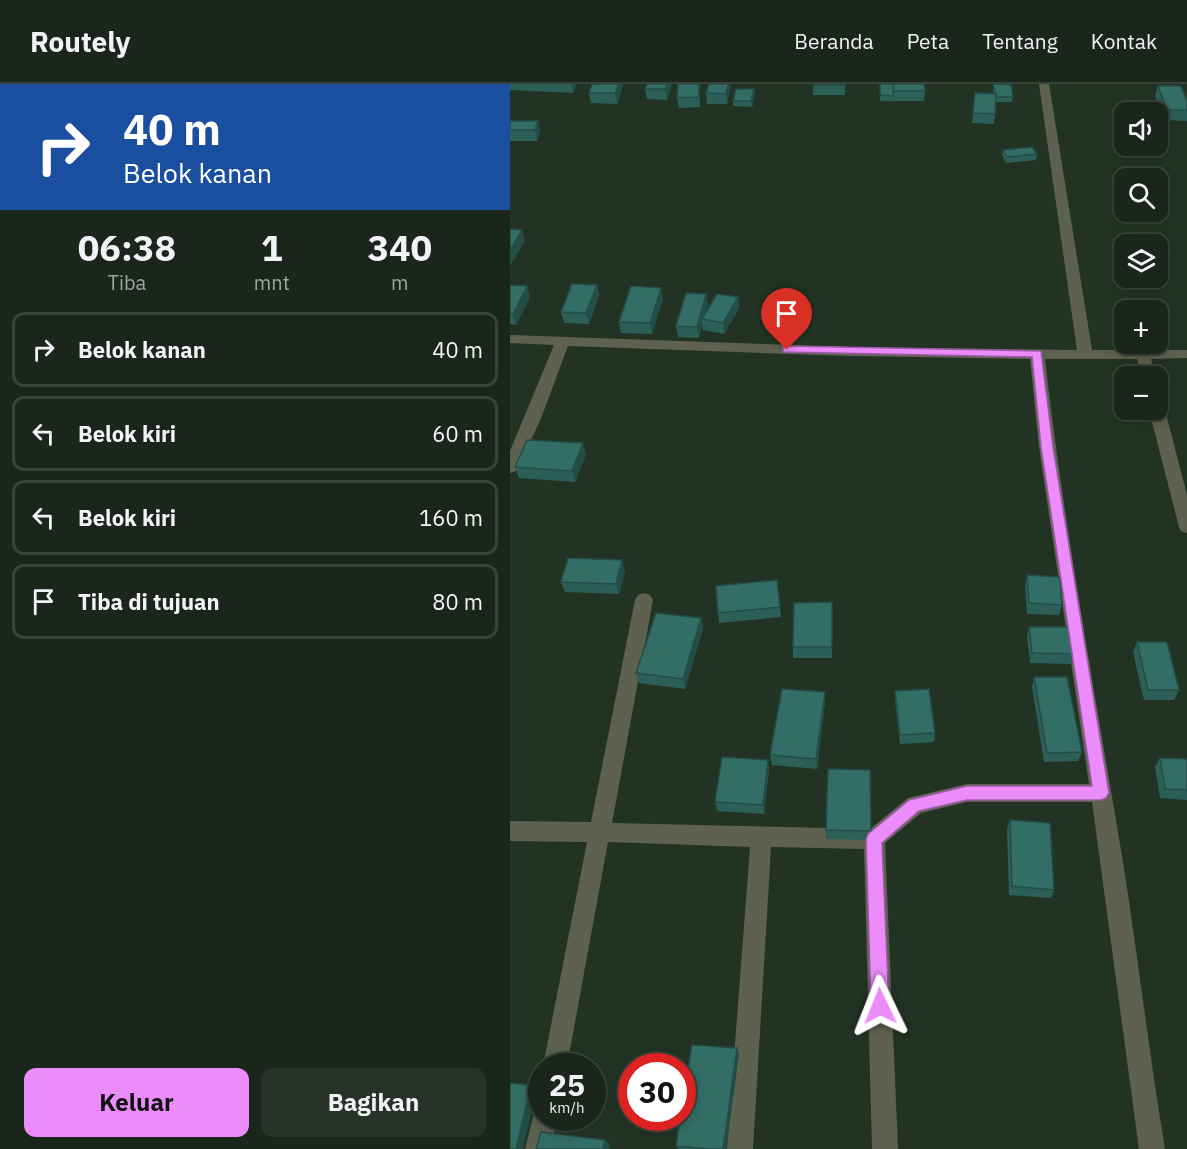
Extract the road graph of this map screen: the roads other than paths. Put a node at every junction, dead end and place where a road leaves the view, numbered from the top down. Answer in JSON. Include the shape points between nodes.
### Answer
{"nodes":[{"id":1,"x":1044,"y":84,"type":"edge"},
{"id":2,"x":510,"y":339,"type":"edge"},
{"id":3,"x":563,"y":341,"type":"junction"},
{"id":4,"x":1037,"y":354,"type":"junction"},
{"id":5,"x":1085,"y":354,"type":"junction"},
{"id":6,"x":1187,"y":354,"type":"edge"},
{"id":7,"x":1143,"y":355,"type":"junction"},
{"id":8,"x":1146,"y":366,"type":"edge"},
{"id":9,"x":1160,"y":420,"type":"edge"},
{"id":10,"x":510,"y":467,"type":"edge"},
{"id":11,"x":1187,"y":527,"type":"edge"},
{"id":12,"x":645,"y":600,"type":"dead end"},
{"id":13,"x":1101,"y":793,"type":"junction"},
{"id":14,"x":510,"y":831,"type":"edge"},
{"id":15,"x":599,"y":831,"type":"junction"},
{"id":16,"x":761,"y":839,"type":"junction"},
{"id":17,"x":874,"y":840,"type":"junction"},
{"id":18,"x":557,"y":1053,"type":"edge"},
{"id":19,"x":541,"y":1131,"type":"edge"},
{"id":20,"x":538,"y":1149,"type":"edge"},
{"id":21,"x":740,"y":1149,"type":"edge"},
{"id":22,"x":885,"y":1149,"type":"edge"},
{"id":23,"x":1152,"y":1149,"type":"edge"}],
"edges":[{"from":1,"to":5,"type":"street"},
{"from":2,"to":3,"type":"street"},
{"from":3,"to":4,"type":"street","via":[[740,349]]},
{"from":3,"to":10,"type":"street"},
{"from":4,"to":5,"type":"street"},
{"from":4,"to":13,"type":"street","via":[[1047,447]]},
{"from":5,"to":7,"type":"street"},
{"from":6,"to":7,"type":"street"},
{"from":7,"to":8,"type":"street"},
{"from":9,"to":11,"type":"street"},
{"from":12,"to":15,"type":"street"},
{"from":13,"to":17,"type":"street","via":[[967,793],[915,805]]},
{"from":13,"to":23,"type":"street"},
{"from":14,"to":15,"type":"street"},
{"from":15,"to":16,"type":"street"},
{"from":15,"to":18,"type":"street"},
{"from":16,"to":17,"type":"street"},
{"from":16,"to":21,"type":"street"},
{"from":17,"to":22,"type":"street"},
{"from":19,"to":20,"type":"street"}]}
